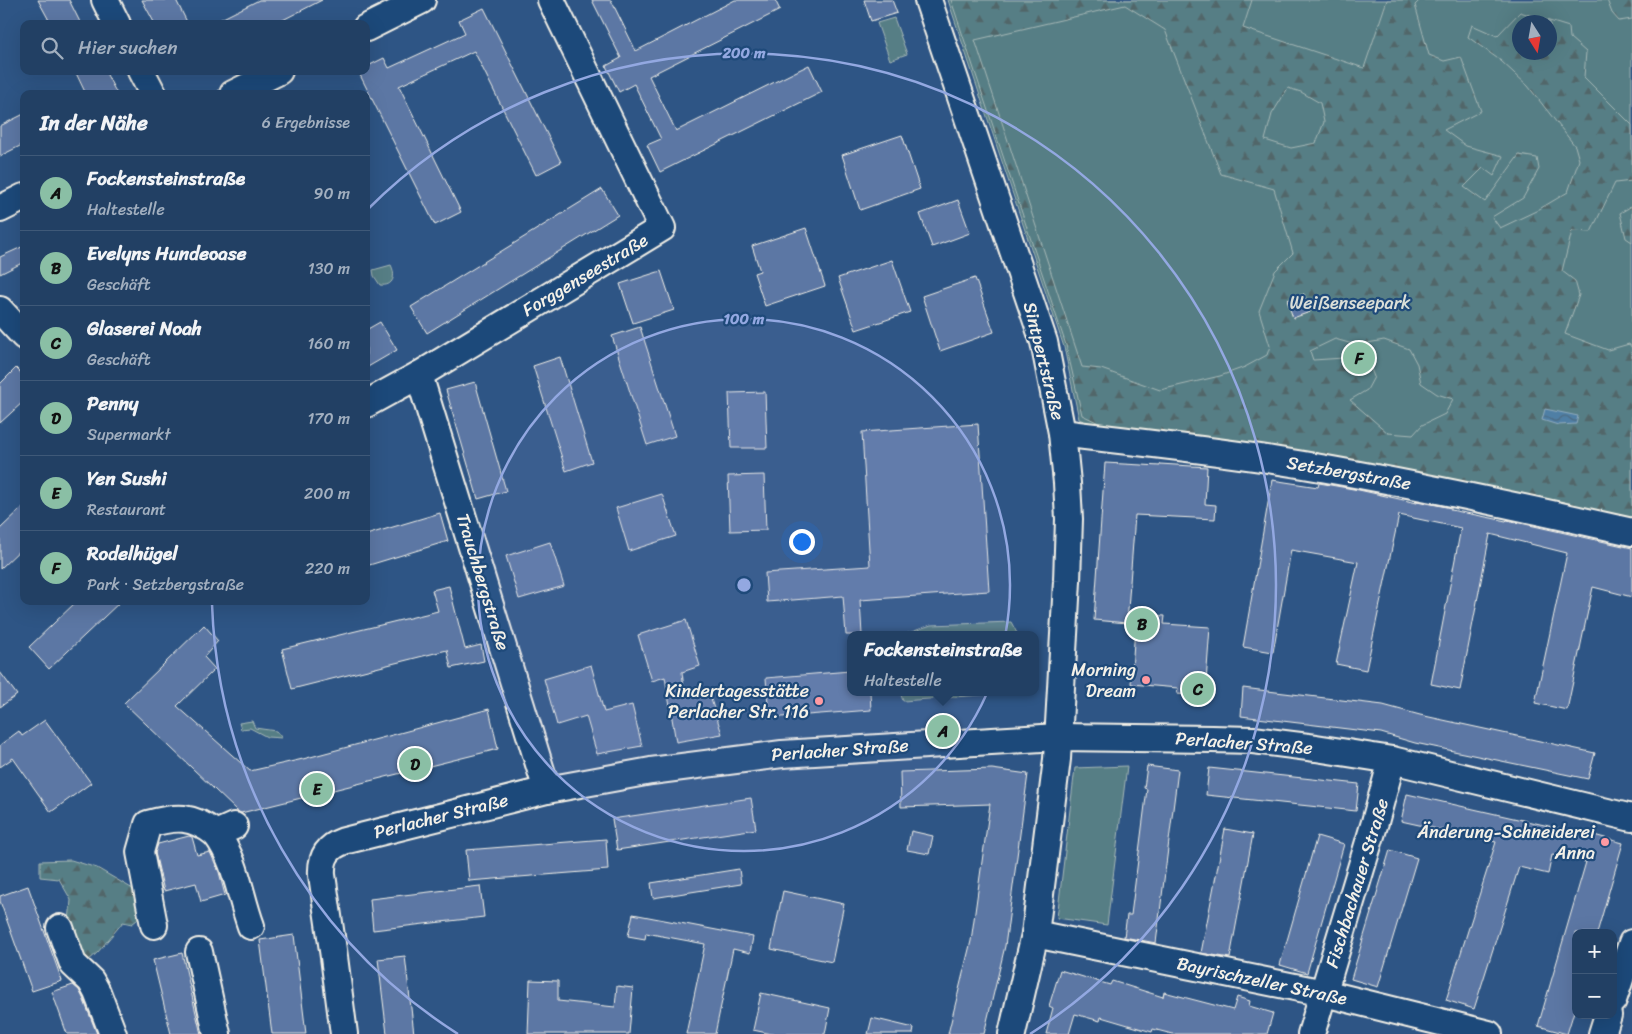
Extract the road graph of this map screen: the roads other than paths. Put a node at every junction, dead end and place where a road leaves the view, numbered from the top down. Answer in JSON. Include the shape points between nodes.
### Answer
{"nodes":[{"id":1,"x":105,"y":0,"type":"edge"},
{"id":2,"x":422,"y":0,"type":"edge"},
{"id":3,"x":551,"y":0,"type":"edge"},
{"id":4,"x":928,"y":0,"type":"edge"},
{"id":5,"x":115,"y":20,"type":"edge"},
{"id":6,"x":370,"y":26,"type":"edge"},
{"id":7,"x":143,"y":75,"type":"edge"},
{"id":8,"x":271,"y":75,"type":"edge"},
{"id":9,"x":150,"y":90,"type":"edge"},
{"id":10,"x":241,"y":90,"type":"edge"},
{"id":11,"x":20,"y":199,"type":"edge"},
{"id":12,"x":0,"y":209,"type":"edge"},
{"id":13,"x":0,"y":310,"type":"edge"},
{"id":14,"x":20,"y":332,"type":"edge"},
{"id":15,"x":419,"y":375,"type":"junction"},
{"id":16,"x":370,"y":402,"type":"edge"},
{"id":17,"x":1062,"y":433,"type":"junction"},
{"id":18,"x":1632,"y":532,"type":"edge"},
{"id":19,"x":1058,"y":737,"type":"junction"},
{"id":20,"x":1392,"y":760,"type":"junction"},
{"id":21,"x":547,"y":790,"type":"junction"},
{"id":22,"x":1632,"y":818,"type":"edge"},
{"id":23,"x":154,"y":925,"type":"dead end"},
{"id":24,"x":251,"y":926,"type":"dead end"},
{"id":25,"x":60,"y":928,"type":"dead end"},
{"id":26,"x":1035,"y":934,"type":"junction"},
{"id":27,"x":1632,"y":943,"type":"edge"},
{"id":28,"x":199,"y":952,"type":"dead end"},
{"id":29,"x":1617,"y":988,"type":"edge"},
{"id":30,"x":1324,"y":993,"type":"junction"},
{"id":31,"x":1607,"y":1019,"type":"edge"},
{"id":32,"x":113,"y":1034,"type":"edge"},
{"id":33,"x":217,"y":1034,"type":"edge"},
{"id":34,"x":344,"y":1034,"type":"edge"},
{"id":35,"x":1012,"y":1034,"type":"edge"},
{"id":36,"x":1311,"y":1034,"type":"edge"},
{"id":37,"x":1488,"y":1034,"type":"edge"},
{"id":38,"x":1602,"y":1034,"type":"edge"}],
"edges":[{"from":1,"to":5,"type":"street"},
{"from":2,"to":6,"type":"street"},
{"from":3,"to":15,"type":"street","name":"Forggenseestraße","via":[[662,228]]},
{"from":4,"to":17,"type":"street","name":"Sintpertstraße","via":[[1044,342]]},
{"from":7,"to":9,"type":"street"},
{"from":8,"to":10,"type":"street"},
{"from":11,"to":12,"type":"street"},
{"from":13,"to":14,"type":"street"},
{"from":15,"to":16,"type":"street","name":"Forggenseestraße"},
{"from":15,"to":21,"type":"street","name":"Trauchbergstraße"},
{"from":17,"to":18,"type":"street","name":"Setzbergstraße","via":[[1271,460],[1418,485]]},
{"from":17,"to":19,"type":"street","name":"Sintpertstraße","via":[[1069,519]]},
{"from":19,"to":20,"type":"street","name":"Perlacher Straße","via":[[1253,740]]},
{"from":19,"to":21,"type":"street","name":"Perlacher Straße","via":[[782,754],[651,771]]},
{"from":19,"to":26,"type":"street","name":"Sintpertstraße"},
{"from":20,"to":22,"type":"street","name":"Perlacher Straße"},
{"from":20,"to":30,"type":"street","name":"Fischbachauer Straße"},
{"from":21,"to":34,"type":"street","name":"Perlacher Straße","via":[[344,841],[328,851],[322,861],[322,875]]},
{"from":23,"to":24,"type":"street","via":[[140,852],[148,824],[168,818],[189,818],[225,830],[225,846],[234,865]]},
{"from":25,"to":32,"type":"street","via":[[73,964],[91,981],[97,992]]},
{"from":26,"to":30,"type":"street","name":"Bayrischzeller Straße"},
{"from":26,"to":35,"type":"street","name":"Sintpertstraße"},
{"from":27,"to":29,"type":"street"},
{"from":28,"to":33,"type":"street"},
{"from":30,"to":36,"type":"street","name":"Fischbachauer Straße"},
{"from":30,"to":37,"type":"street","name":"Bayrischzeller Straße"},
{"from":31,"to":38,"type":"street"}]}
